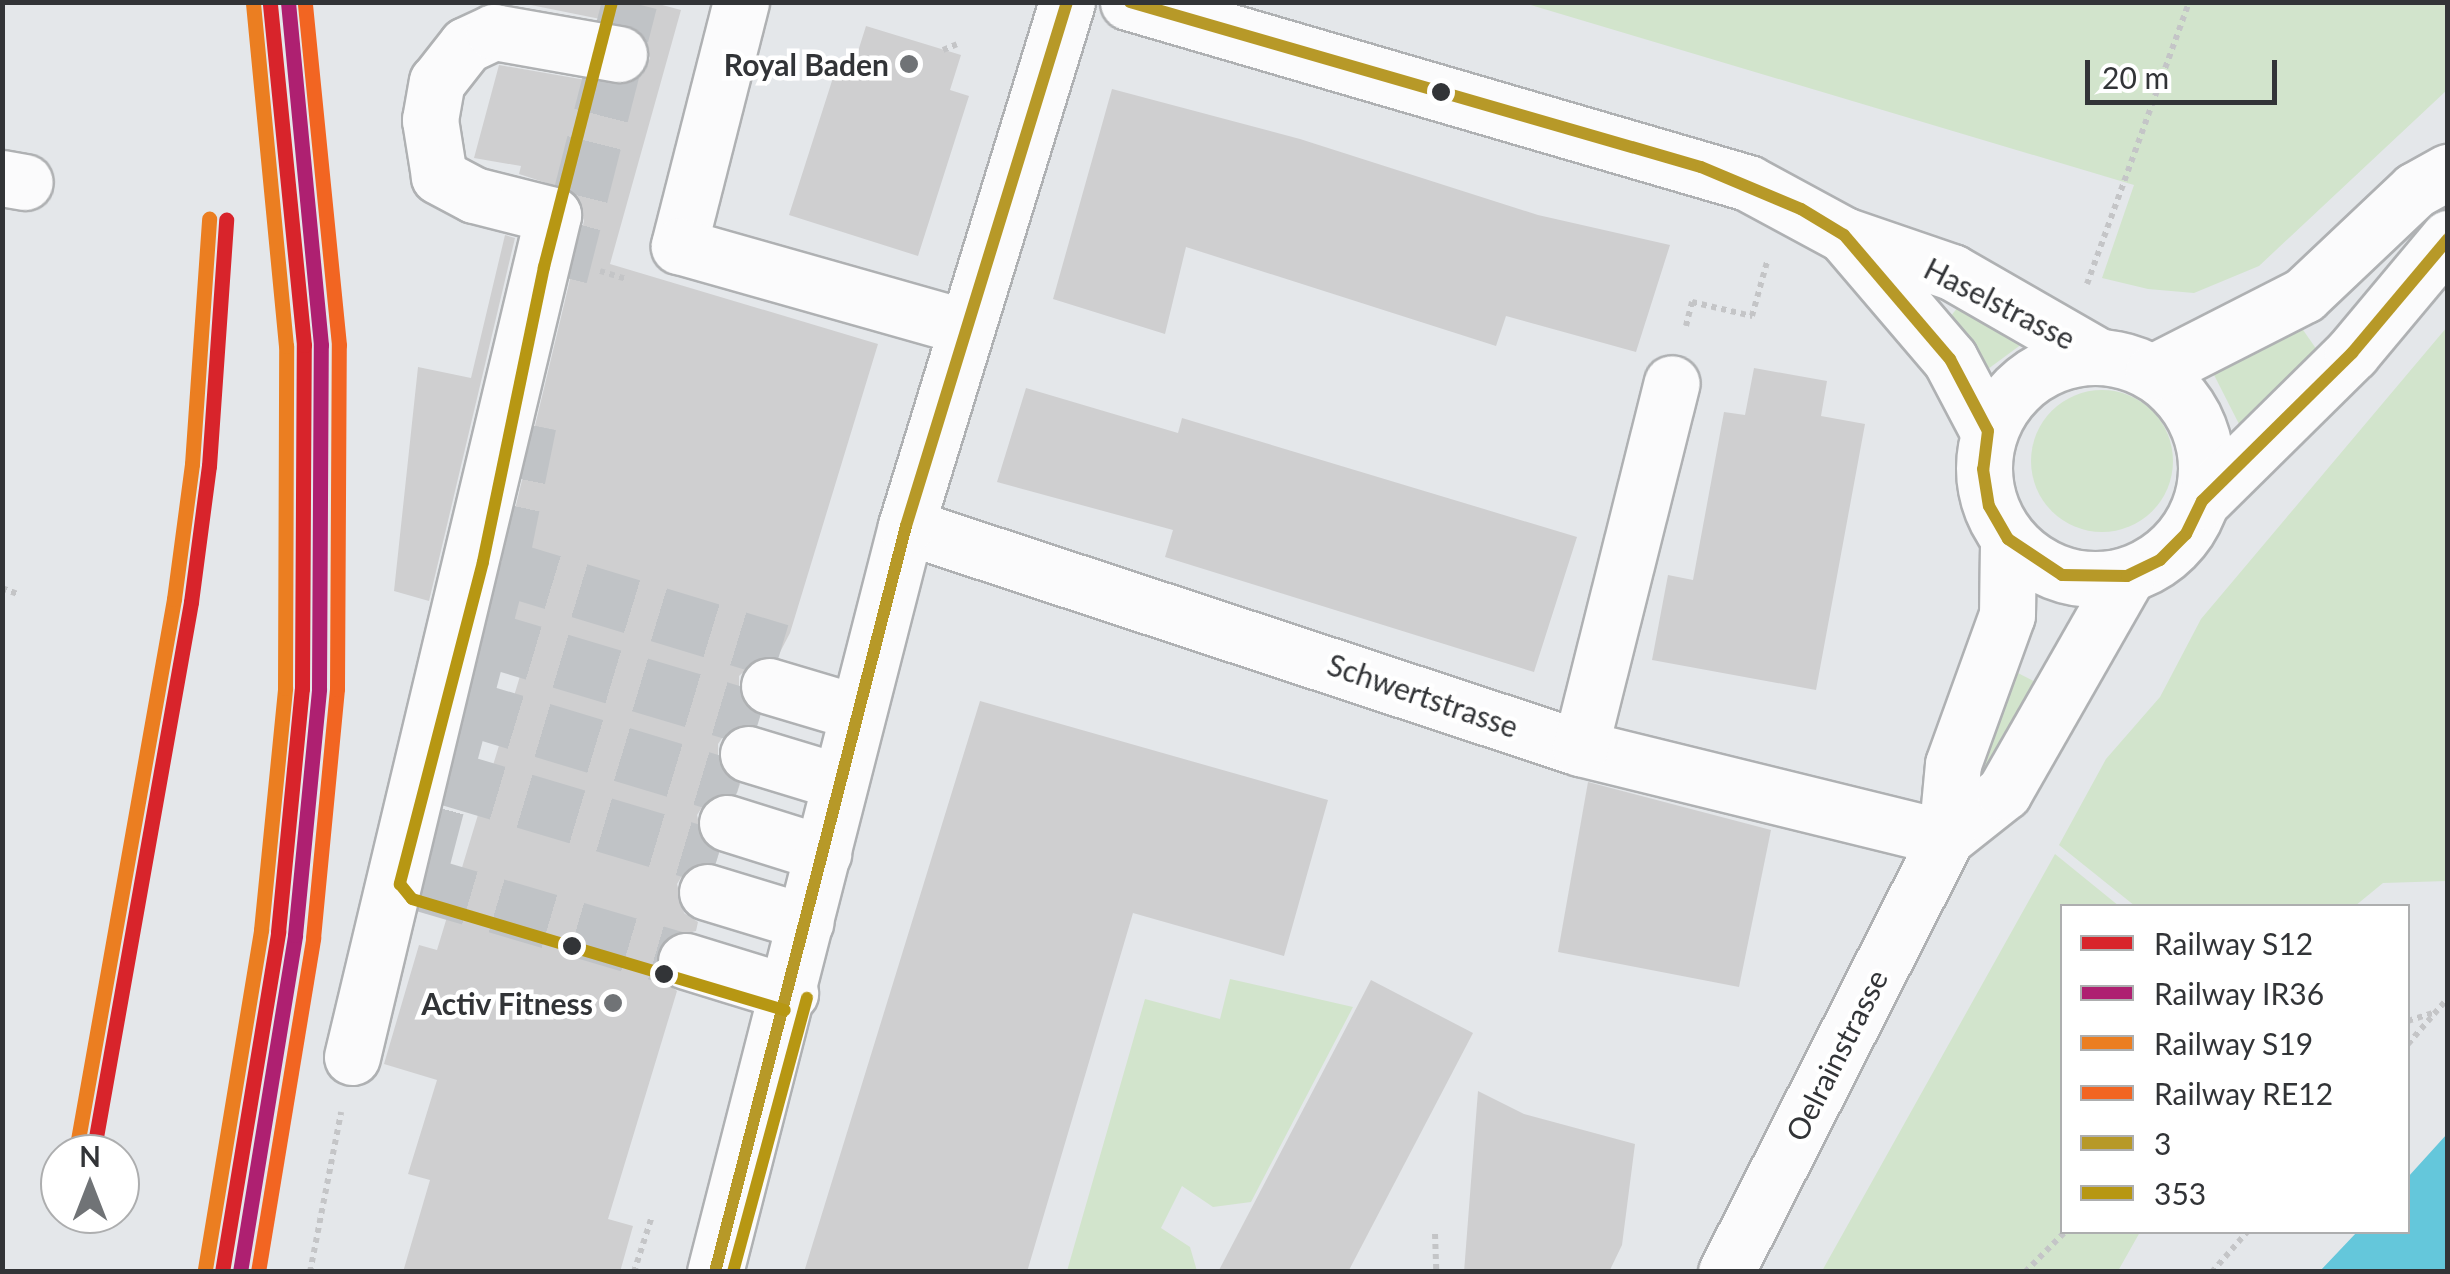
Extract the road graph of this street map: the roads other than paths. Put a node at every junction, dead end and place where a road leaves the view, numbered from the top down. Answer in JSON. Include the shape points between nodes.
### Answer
{"nodes":[{"id":1,"x":741,"y":2,"type":"edge"},
{"id":2,"x":1067,"y":2,"type":"edge"},
{"id":3,"x":1128,"y":2,"type":"edge"},
{"id":4,"x":619,"y":54,"type":"dead end"},
{"id":5,"x":2448,"y":172,"type":"edge"},
{"id":6,"x":1844,"y":235,"type":"junction"},
{"id":7,"x":2448,"y":238,"type":"edge"},
{"id":8,"x":966,"y":327,"type":"junction"},
{"id":9,"x":2098,"y":356,"type":"junction"},
{"id":10,"x":2153,"y":372,"type":"junction"},
{"id":11,"x":1672,"y":383,"type":"dead end"},
{"id":12,"x":1988,"y":432,"type":"junction"},
{"id":13,"x":2202,"y":501,"type":"junction"},
{"id":14,"x":906,"y":526,"type":"junction"},
{"id":15,"x":2008,"y":540,"type":"junction"},
{"id":16,"x":2127,"y":576,"type":"junction"},
{"id":17,"x":1580,"y":748,"type":"junction"},
{"id":18,"x":733,"y":806,"type":"junction"},
{"id":19,"x":827,"y":835,"type":"junction"},
{"id":20,"x":1946,"y":838,"type":"junction"},
{"id":21,"x":352,"y":1057,"type":"road end"},
{"id":22,"x":715,"y":1272,"type":"edge"},
{"id":23,"x":1726,"y":1272,"type":"edge"}],
"edges":[{"from":1,"to":8,"type":"street","via":[[679,246]]},
{"from":2,"to":8,"type":"street"},
{"from":3,"to":6,"type":"street","name":"Haselstrasse","via":[[1700,167],[1748,183]]},
{"from":4,"to":21,"type":"street","via":[[494,32],[466,45],[437,82],[430,120],[440,176],[474,195],[552,216]]},
{"from":5,"to":10,"type":"street","via":[[2415,190],[2304,294]]},
{"from":6,"to":9,"type":"street","name":"Haselstrasse","via":[[1952,272]]},
{"from":6,"to":12,"type":"street","name":"Haselstrasse","via":[[1950,359]]},
{"from":7,"to":13,"type":"street","via":[[2352,353]]},
{"from":8,"to":14,"type":"street"},
{"from":9,"to":10,"type":"street"},
{"from":9,"to":12,"type":"street","via":[[2062,361],[2031,376],[2005,399]]},
{"from":10,"to":13,"type":"street","via":[[2181,396],[2200,428],[2208,464]]},
{"from":11,"to":17,"type":"street"},
{"from":12,"to":15,"type":"street","via":[[1983,469],[1989,506]]},
{"from":13,"to":16,"type":"street","via":[[2186,534],[2160,560]]},
{"from":14,"to":17,"type":"street","name":"Schwertstrasse"},
{"from":14,"to":19,"type":"street"},
{"from":15,"to":16,"type":"street","via":[[2062,575]]},
{"from":15,"to":20,"type":"street","name":"Oelrainstrasse","via":[[2011,594],[1953,764]]},
{"from":16,"to":20,"type":"street","name":"Oelrainstrasse","via":[[2004,792]]},
{"from":17,"to":20,"type":"street","name":"Schwertstrasse"},
{"from":18,"to":19,"type":"street"},
{"from":18,"to":19,"type":"street"},
{"from":18,"to":19,"type":"street"},
{"from":18,"to":19,"type":"street"},
{"from":19,"to":22,"type":"street"},
{"from":20,"to":23,"type":"street","name":"Oelrainstrasse"}]}
